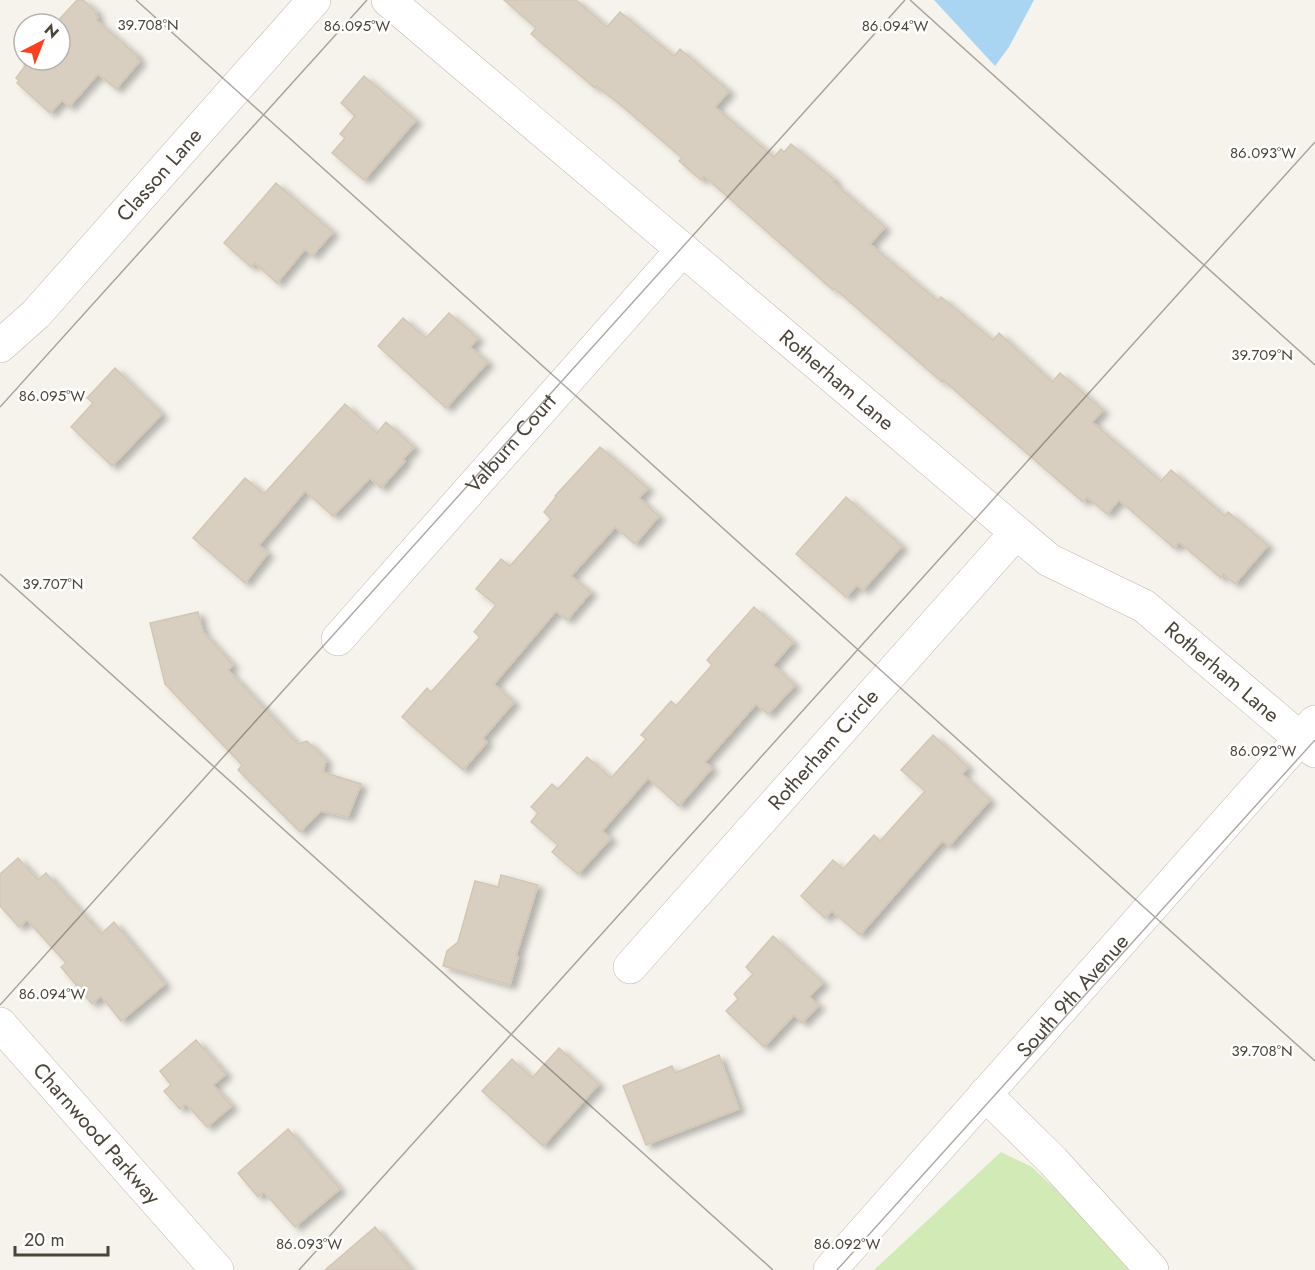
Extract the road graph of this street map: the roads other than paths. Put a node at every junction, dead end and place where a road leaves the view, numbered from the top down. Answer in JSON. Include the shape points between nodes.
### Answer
{"nodes":[{"id":1,"x":314,"y":0,"type":"edge"},
{"id":2,"x":388,"y":0,"type":"edge"},
{"id":3,"x":683,"y":249,"type":"junction"},
{"id":4,"x":0,"y":346,"type":"edge"},
{"id":5,"x":1016,"y":533,"type":"junction"},
{"id":6,"x":338,"y":639,"type":"dead end"},
{"id":7,"x":1310,"y":737,"type":"edge"},
{"id":8,"x":630,"y":967,"type":"dead end"},
{"id":9,"x":0,"y":1024,"type":"edge"},
{"id":10,"x":985,"y":1094,"type":"junction"},
{"id":11,"x":217,"y":1270,"type":"edge"},
{"id":12,"x":830,"y":1270,"type":"edge"},
{"id":13,"x":1152,"y":1270,"type":"edge"}],
"edges":[{"from":1,"to":4,"type":"street","name":"Classon Lane","via":[[36,314]]},
{"from":2,"to":3,"type":"street","name":"Rotherham Lane"},
{"from":3,"to":5,"type":"street","name":"Rotherham Lane"},
{"from":3,"to":6,"type":"street","name":"Valburn Court"},
{"from":5,"to":7,"type":"street","name":"Rotherham Lane","via":[[1049,560],[1144,606]]},
{"from":5,"to":8,"type":"street","name":"Rotherham Circle"},
{"from":7,"to":10,"type":"street","name":"South 9th Avenue"},
{"from":9,"to":11,"type":"street","name":"Charnwood Parkway"},
{"from":10,"to":12,"type":"street","name":"South 9th Avenue"},
{"from":10,"to":13,"type":"street","via":[[1053,1161]]}]}
